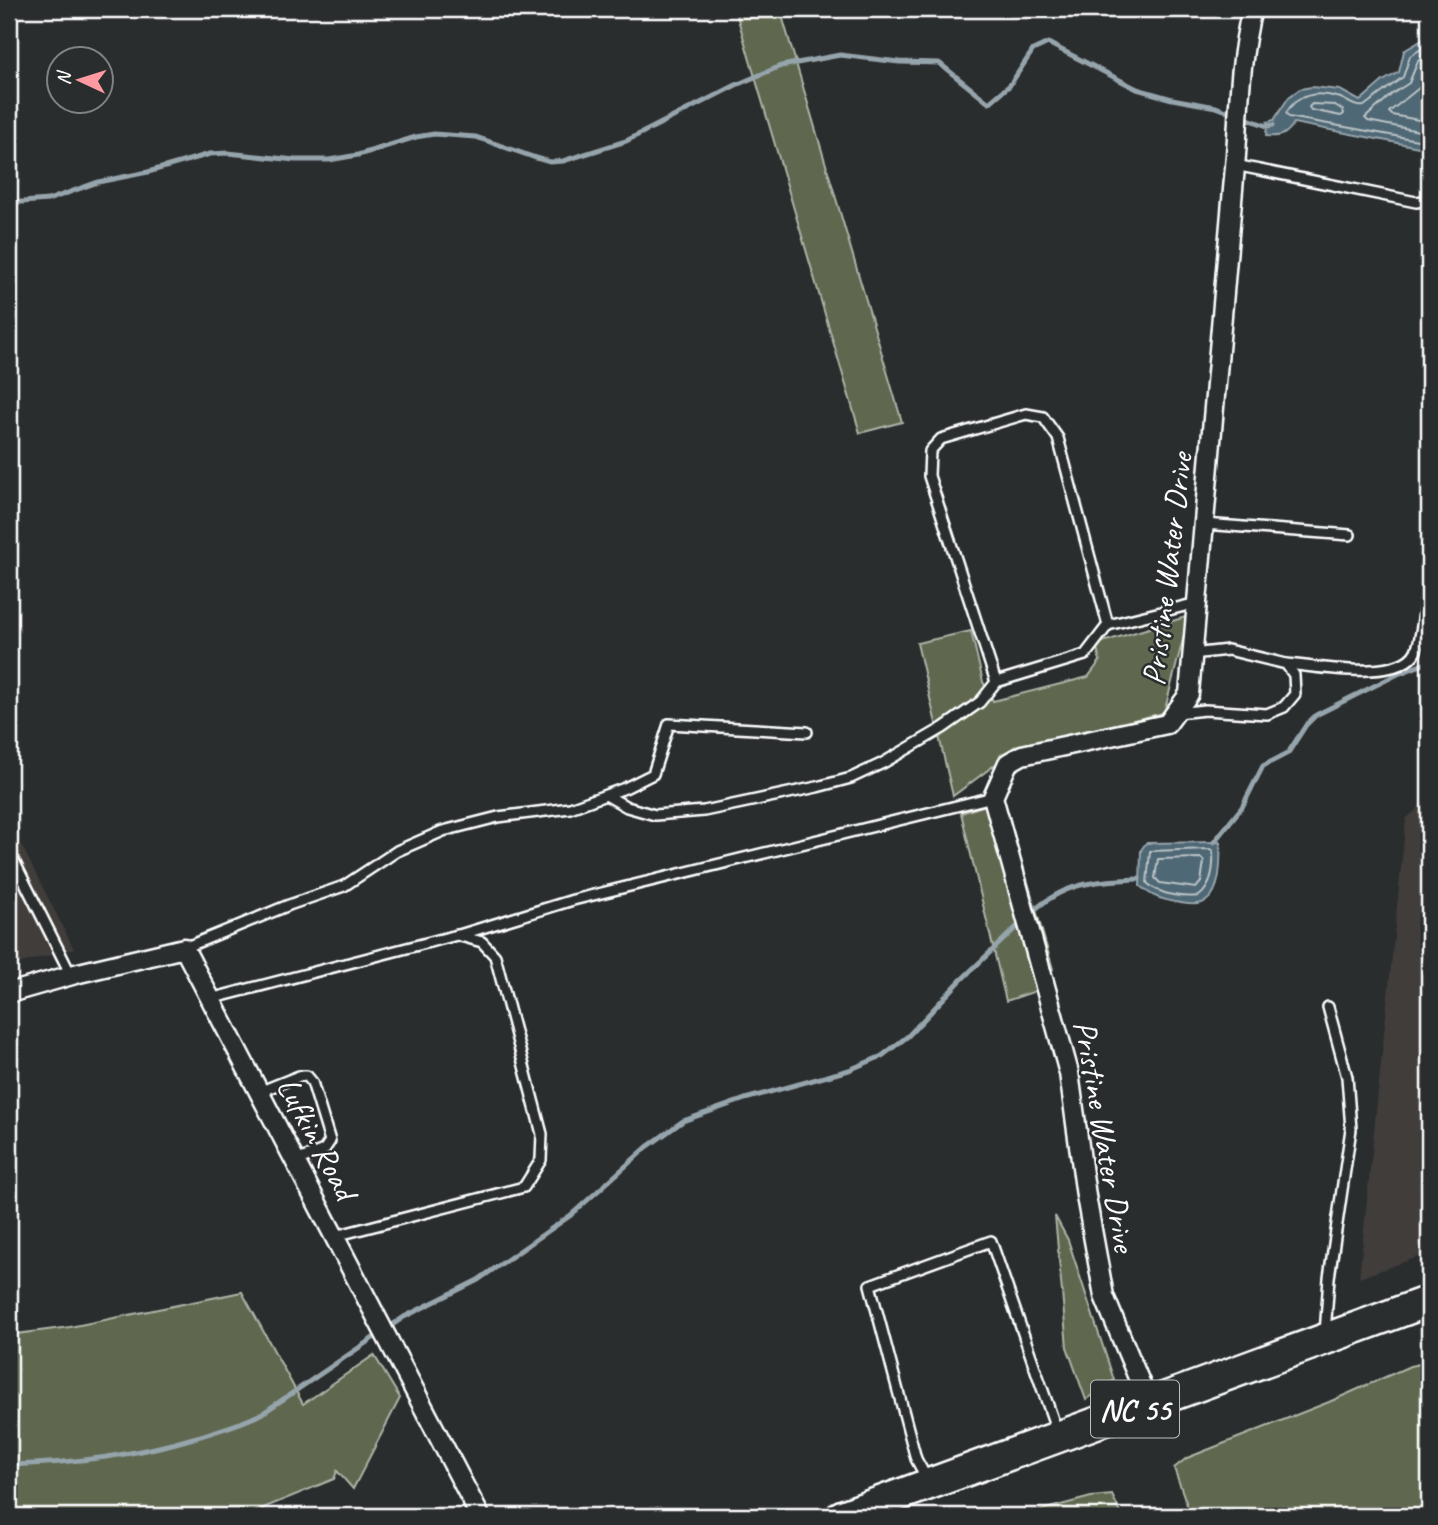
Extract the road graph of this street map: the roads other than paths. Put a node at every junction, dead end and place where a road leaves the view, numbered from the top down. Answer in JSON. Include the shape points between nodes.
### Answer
{"nodes":[{"id":1,"x":1252,"y":9,"type":"edge"},
{"id":2,"x":1236,"y":160,"type":"junction"},
{"id":3,"x":1429,"y":200,"type":"edge"},
{"id":4,"x":1204,"y":524,"type":"junction"},
{"id":5,"x":1350,"y":535,"type":"dead end"},
{"id":6,"x":1429,"y":565,"type":"edge"},
{"id":7,"x":1197,"y":603,"type":"junction"},
{"id":8,"x":1108,"y":625,"type":"junction"},
{"id":9,"x":1192,"y":654,"type":"junction"},
{"id":10,"x":1286,"y":664,"type":"junction"},
{"id":11,"x":996,"y":682,"type":"junction"},
{"id":12,"x":1175,"y":713,"type":"junction"},
{"id":13,"x":807,"y":732,"type":"dead end"},
{"id":14,"x":606,"y":795,"type":"junction"},
{"id":15,"x":993,"y":797,"type":"junction"},
{"id":16,"x":9,"y":851,"type":"edge"},
{"id":17,"x":457,"y":935,"type":"junction"},
{"id":18,"x":184,"y":948,"type":"junction"},
{"id":19,"x":71,"y":975,"type":"junction"},
{"id":20,"x":9,"y":993,"type":"edge"},
{"id":21,"x":210,"y":999,"type":"junction"},
{"id":22,"x":1328,"y":1007,"type":"dead end"},
{"id":23,"x":259,"y":1092,"type":"junction"},
{"id":24,"x":296,"y":1161,"type":"junction"},
{"id":25,"x":335,"y":1236,"type":"junction"},
{"id":26,"x":1429,"y":1301,"type":"edge"},
{"id":27,"x":1325,"y":1339,"type":"junction"},
{"id":28,"x":1149,"y":1404,"type":"junction"},
{"id":29,"x":1059,"y":1437,"type":"junction"},
{"id":30,"x":929,"y":1484,"type":"junction"},
{"id":31,"x":480,"y":1516,"type":"edge"},
{"id":32,"x":842,"y":1516,"type":"edge"}],
"edges":[{"from":1,"to":2,"type":"street","name":"Pristine Water Drive"},
{"from":2,"to":3,"type":"lane","via":[[1416,202]]},
{"from":2,"to":4,"type":"street","name":"Pristine Water Drive"},
{"from":4,"to":5,"type":"lane"},
{"from":4,"to":7,"type":"street","name":"Pristine Water Drive"},
{"from":6,"to":10,"type":"lane","via":[[1415,652],[1403,663],[1372,671]]},
{"from":7,"to":8,"type":"lane"},
{"from":7,"to":9,"type":"street","name":"Pristine Water Drive"},
{"from":8,"to":11,"type":"lane","via":[[1085,655]]},
{"from":8,"to":11,"type":"lane","via":[[1058,438],[1043,417],[1026,414],[941,439],[930,451],[929,476]]},
{"from":9,"to":10,"type":"lane","via":[[1228,650]]},
{"from":9,"to":12,"type":"street","name":"Pristine Water Drive","via":[[1189,694]]},
{"from":10,"to":12,"type":"lane","via":[[1294,675],[1295,694],[1284,707],[1267,714]]},
{"from":11,"to":14,"type":"lane","via":[[980,702],[943,728],[851,778],[704,811],[655,816]]},
{"from":12,"to":15,"type":"street","name":"Pristine Water Drive","via":[[1167,724],[1022,755],[1008,763]]},
{"from":13,"to":14,"type":"lane","via":[[669,724],[653,774]]},
{"from":14,"to":18,"type":"lane","via":[[570,808],[498,817],[443,831],[397,852],[344,886]]},
{"from":15,"to":17,"type":"lane","via":[[573,900]]},
{"from":15,"to":28,"type":"street","name":"Pristine Water Drive","via":[[1069,1073],[1104,1296]]},
{"from":16,"to":19,"type":"lane"},
{"from":17,"to":21,"type":"lane"},
{"from":17,"to":25,"type":"lane","via":[[482,942],[495,956],[542,1134],[541,1160],[524,1188]]},
{"from":18,"to":19,"type":"street"},
{"from":18,"to":21,"type":"street","name":"Lufkin Road"},
{"from":19,"to":20,"type":"street"},
{"from":21,"to":23,"type":"street","name":"Lufkin Road"},
{"from":22,"to":27,"type":"lane","via":[[1346,1077],[1350,1129]]},
{"from":23,"to":24,"type":"street","name":"Lufkin Road"},
{"from":23,"to":24,"type":"lane","via":[[299,1076],[312,1082],[330,1141],[324,1150]]},
{"from":24,"to":25,"type":"street","name":"Lufkin Road"},
{"from":25,"to":31,"type":"street","name":"Lufkin Road"},
{"from":26,"to":27,"type":"highway","number":"NC 55"},
{"from":27,"to":28,"type":"highway","number":"NC 55"},
{"from":28,"to":29,"type":"highway","number":"NC 55"},
{"from":29,"to":30,"type":"highway","number":"NC 55"},
{"from":29,"to":30,"type":"lane","via":[[991,1241],[870,1285],[916,1459]]},
{"from":30,"to":32,"type":"highway","number":"NC 55"}]}
